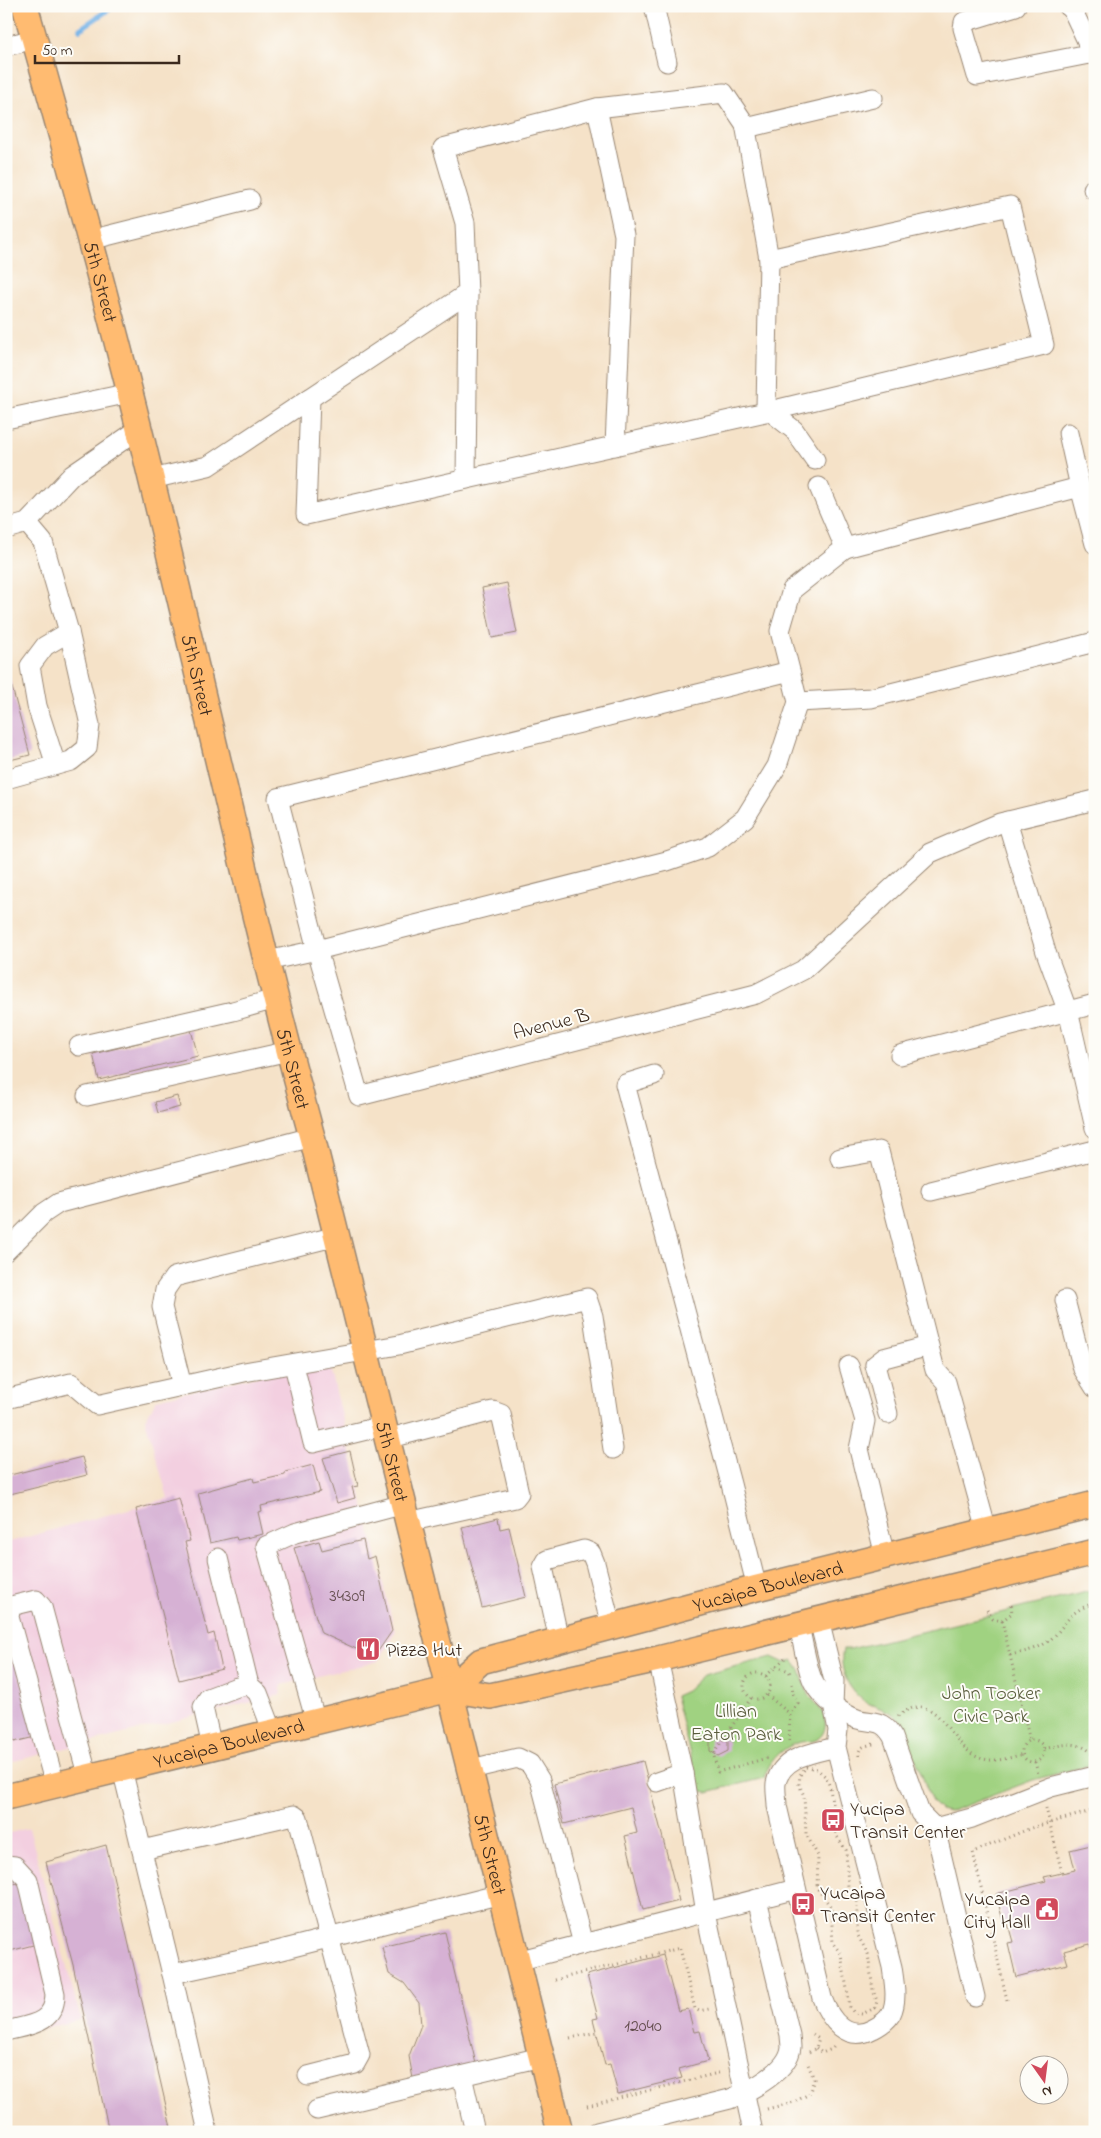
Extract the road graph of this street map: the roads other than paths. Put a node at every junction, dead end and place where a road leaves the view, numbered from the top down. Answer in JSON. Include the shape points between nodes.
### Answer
{"nodes":[{"id":1,"x":26,"y":6,"type":"edge"},
{"id":2,"x":654,"y":6,"type":"edge"},
{"id":3,"x":1016,"y":6,"type":"edge"},
{"id":4,"x":1068,"y":6,"type":"edge"},
{"id":5,"x":35,"y":38,"type":"junction"},
{"id":6,"x":6,"y":46,"type":"edge"},
{"id":7,"x":1092,"y":55,"type":"edge"},
{"id":8,"x":667,"y":62,"type":"dead end"},
{"id":9,"x":873,"y":98,"type":"dead end"},
{"id":10,"x":597,"y":108,"type":"junction"},
{"id":11,"x":746,"y":128,"type":"junction"},
{"id":12,"x":250,"y":200,"type":"dead end"},
{"id":13,"x":90,"y":240,"type":"junction"},
{"id":14,"x":769,"y":259,"type":"junction"},
{"id":15,"x":468,"y":293,"type":"junction"},
{"id":16,"x":130,"y":393,"type":"junction"},
{"id":17,"x":310,"y":398,"type":"junction"},
{"id":18,"x":770,"y":411,"type":"junction"},
{"id":19,"x":6,"y":418,"type":"edge"},
{"id":20,"x":139,"y":429,"type":"junction"},
{"id":21,"x":1068,"y":433,"type":"dead end"},
{"id":22,"x":615,"y":446,"type":"junction"},
{"id":23,"x":816,"y":460,"type":"dead end"},
{"id":24,"x":152,"y":479,"type":"junction"},
{"id":25,"x":466,"y":479,"type":"junction"},
{"id":26,"x":819,"y":487,"type":"dead end"},
{"id":27,"x":1080,"y":487,"type":"junction"},
{"id":28,"x":27,"y":523,"type":"junction"},
{"id":29,"x":6,"y":529,"type":"edge"},
{"id":30,"x":1095,"y":544,"type":"edge"},
{"id":31,"x":845,"y":548,"type":"junction"},
{"id":32,"x":69,"y":632,"type":"junction"},
{"id":33,"x":1095,"y":642,"type":"edge"},
{"id":34,"x":790,"y":671,"type":"junction"},
{"id":35,"x":798,"y":702,"type":"junction"},
{"id":36,"x":56,"y":765,"type":"junction"},
{"id":37,"x":6,"y":779,"type":"edge"},
{"id":38,"x":1095,"y":800,"type":"edge"},
{"id":39,"x":1007,"y":821,"type":"junction"},
{"id":40,"x":317,"y":950,"type":"junction"},
{"id":41,"x":267,"y":961,"type":"junction"},
{"id":42,"x":275,"y":998,"type":"junction"},
{"id":43,"x":1095,"y":1004,"type":"edge"},
{"id":44,"x":1067,"y":1010,"type":"junction"},
{"id":45,"x":80,"y":1046,"type":"dead end"},
{"id":46,"x":289,"y":1051,"type":"junction"},
{"id":47,"x":900,"y":1055,"type":"dead end"},
{"id":48,"x":654,"y":1075,"type":"dead end"},
{"id":49,"x":87,"y":1096,"type":"dead end"},
{"id":50,"x":1095,"y":1128,"type":"edge"},
{"id":51,"x":312,"y":1137,"type":"junction"},
{"id":52,"x":1095,"y":1150,"type":"edge"},
{"id":53,"x":840,"y":1158,"type":"dead end"},
{"id":54,"x":931,"y":1192,"type":"dead end"},
{"id":55,"x":336,"y":1236,"type":"junction"},
{"id":56,"x":6,"y":1251,"type":"edge"},
{"id":57,"x":1065,"y":1300,"type":"dead end"},
{"id":58,"x":929,"y":1346,"type":"junction"},
{"id":59,"x":365,"y":1351,"type":"junction"},
{"id":60,"x":294,"y":1364,"type":"junction"},
{"id":61,"x":849,"y":1366,"type":"dead end"},
{"id":62,"x":182,"y":1386,"type":"junction"},
{"id":63,"x":1095,"y":1388,"type":"edge"},
{"id":64,"x":6,"y":1399,"type":"edge"},
{"id":65,"x":888,"y":1414,"type":"dead end"},
{"id":66,"x":385,"y":1432,"type":"junction"},
{"id":67,"x":612,"y":1449,"type":"dead end"},
{"id":68,"x":1095,"y":1504,"type":"edge"},
{"id":69,"x":406,"y":1513,"type":"junction"},
{"id":70,"x":987,"y":1531,"type":"junction"},
{"id":71,"x":1095,"y":1552,"type":"edge"},
{"id":72,"x":885,"y":1556,"type":"junction"},
{"id":73,"x":218,"y":1558,"type":"dead end"},
{"id":74,"x":756,"y":1588,"type":"junction"},
{"id":75,"x":809,"y":1622,"type":"junction"},
{"id":76,"x":612,"y":1626,"type":"junction"},
{"id":77,"x":559,"y":1640,"type":"junction"},
{"id":78,"x":658,"y":1660,"type":"junction"},
{"id":79,"x":249,"y":1685,"type":"junction"},
{"id":80,"x":450,"y":1689,"type":"junction"},
{"id":81,"x":833,"y":1705,"type":"junction"},
{"id":82,"x":316,"y":1722,"type":"junction"},
{"id":83,"x":273,"y":1732,"type":"junction"},
{"id":84,"x":212,"y":1747,"type":"junction"},
{"id":85,"x":836,"y":1748,"type":"junction"},
{"id":86,"x":122,"y":1769,"type":"junction"},
{"id":87,"x":471,"y":1769,"type":"junction"},
{"id":88,"x":683,"y":1773,"type":"junction"},
{"id":89,"x":1095,"y":1776,"type":"edge"},
{"id":90,"x":88,"y":1778,"type":"junction"},
{"id":91,"x":657,"y":1782,"type":"dead end"},
{"id":92,"x":55,"y":1786,"type":"junction"},
{"id":93,"x":6,"y":1798,"type":"edge"},
{"id":94,"x":936,"y":1828,"type":"junction"},
{"id":95,"x":142,"y":1850,"type":"junction"},
{"id":96,"x":6,"y":1865,"type":"edge"},
{"id":97,"x":796,"y":1889,"type":"junction"},
{"id":98,"x":501,"y":1894,"type":"junction"},
{"id":99,"x":757,"y":1899,"type":"junction"},
{"id":100,"x":706,"y":1913,"type":"junction"},
{"id":101,"x":329,"y":1937,"type":"junction"},
{"id":102,"x":583,"y":1944,"type":"junction"},
{"id":103,"x":517,"y":1961,"type":"junction"},
{"id":104,"x":172,"y":1974,"type":"junction"},
{"id":105,"x":975,"y":1997,"type":"dead end"},
{"id":106,"x":6,"y":2031,"type":"edge"},
{"id":107,"x":541,"y":2057,"type":"junction"},
{"id":108,"x":308,"y":2076,"type":"dead end"},
{"id":109,"x":462,"y":2076,"type":"junction"},
{"id":110,"x":745,"y":2093,"type":"junction"},
{"id":111,"x":317,"y":2110,"type":"dead end"},
{"id":112,"x":208,"y":2132,"type":"edge"},
{"id":113,"x":475,"y":2132,"type":"edge"},
{"id":114,"x":560,"y":2132,"type":"edge"},
{"id":115,"x":597,"y":2132,"type":"edge"},
{"id":116,"x":753,"y":2132,"type":"edge"}],
"edges":[{"from":1,"to":5,"type":"main road","name":"5th Street"},
{"from":2,"to":8,"type":"street"},
{"from":3,"to":7,"type":"street","via":[[964,22],[977,76]]},
{"from":4,"to":7,"type":"street"},
{"from":5,"to":6,"type":"street"},
{"from":5,"to":13,"type":"main road","name":"5th Street"},
{"from":9,"to":11,"type":"street"},
{"from":10,"to":11,"type":"street","via":[[724,93]]},
{"from":10,"to":15,"type":"street","via":[[443,148],[465,223]]},
{"from":10,"to":22,"type":"street","via":[[624,235]]},
{"from":11,"to":14,"type":"street"},
{"from":12,"to":13,"type":"street"},
{"from":13,"to":16,"type":"main road","name":"5th Street"},
{"from":14,"to":18,"type":"street","via":[[766,408]]},
{"from":14,"to":18,"type":"street","via":[[1010,206],[1044,344]]},
{"from":15,"to":17,"type":"street"},
{"from":15,"to":25,"type":"street"},
{"from":16,"to":19,"type":"street"},
{"from":16,"to":20,"type":"main road","name":"5th Street"},
{"from":17,"to":24,"type":"street","via":[[208,466]]},
{"from":17,"to":25,"type":"street","via":[[306,515]]},
{"from":18,"to":22,"type":"street"},
{"from":18,"to":23,"type":"street","via":[[794,430]]},
{"from":20,"to":24,"type":"main road","name":"5th Street"},
{"from":20,"to":28,"type":"street","via":[[72,475]]},
{"from":21,"to":27,"type":"street"},
{"from":22,"to":25,"type":"street"},
{"from":24,"to":41,"type":"main road","name":"5th Street"},
{"from":26,"to":31,"type":"street"},
{"from":27,"to":30,"type":"street"},
{"from":27,"to":31,"type":"street"},
{"from":28,"to":29,"type":"street"},
{"from":28,"to":32,"type":"street","via":[[43,542]]},
{"from":31,"to":34,"type":"street","via":[[792,590],[780,631]]},
{"from":32,"to":36,"type":"street","via":[[90,725],[87,748],[71,761]]},
{"from":32,"to":36,"type":"street","via":[[45,646],[30,666],[37,706]]},
{"from":33,"to":35,"type":"street","via":[[871,698]]},
{"from":34,"to":35,"type":"street"},
{"from":34,"to":40,"type":"street","via":[[278,798]]},
{"from":35,"to":40,"type":"street","via":[[777,766],[745,818],[708,847],[667,861]]},
{"from":36,"to":37,"type":"street"},
{"from":38,"to":39,"type":"street","name":"Avenue B"},
{"from":39,"to":40,"type":"street","name":"Avenue B","via":[[930,853],[803,970],[756,994],[359,1096]]},
{"from":39,"to":44,"type":"street"},
{"from":40,"to":41,"type":"street"},
{"from":41,"to":42,"type":"main road","name":"5th Street"},
{"from":42,"to":45,"type":"street"},
{"from":42,"to":46,"type":"main road","name":"5th Street"},
{"from":43,"to":44,"type":"street"},
{"from":44,"to":47,"type":"street"},
{"from":44,"to":50,"type":"street"},
{"from":46,"to":49,"type":"street"},
{"from":46,"to":51,"type":"main road","name":"5th Street"},
{"from":48,"to":74,"type":"street","via":[[625,1084],[729,1474]]},
{"from":51,"to":55,"type":"main road","name":"5th Street"},
{"from":51,"to":56,"type":"street","via":[[59,1203],[44,1213]]},
{"from":52,"to":54,"type":"street"},
{"from":53,"to":58,"type":"street","via":[[879,1151]]},
{"from":55,"to":59,"type":"main road","name":"5th Street"},
{"from":55,"to":62,"type":"street","via":[[174,1277],[165,1290],[162,1307]]},
{"from":57,"to":63,"type":"street","via":[[1083,1369]]},
{"from":58,"to":65,"type":"street","via":[[884,1358],[875,1365]]},
{"from":58,"to":70,"type":"street","via":[[935,1370],[946,1382]]},
{"from":59,"to":60,"type":"street"},
{"from":59,"to":66,"type":"main road","name":"5th Street"},
{"from":59,"to":67,"type":"street","via":[[399,1346],[587,1298],[593,1316]]},
{"from":60,"to":62,"type":"street"},
{"from":60,"to":66,"type":"street","via":[[313,1443]]},
{"from":61,"to":72,"type":"street","via":[[865,1421],[859,1449]]},
{"from":62,"to":64,"type":"street","via":[[97,1405],[71,1383]]},
{"from":66,"to":69,"type":"main road","name":"5th Street"},
{"from":66,"to":69,"type":"street","via":[[493,1411],[501,1414],[520,1493],[515,1498]]},
{"from":68,"to":70,"type":"main road","name":"Yucaipa Boulevard"},
{"from":69,"to":80,"type":"main road","name":"5th Street"},
{"from":69,"to":82,"type":"street","via":[[294,1532],[266,1546]]},
{"from":70,"to":72,"type":"main road","name":"Yucaipa Boulevard"},
{"from":71,"to":75,"type":"main road","name":"Yucaipa Boulevard"},
{"from":72,"to":74,"type":"main road","name":"Yucaipa Boulevard"},
{"from":73,"to":79,"type":"street"},
{"from":74,"to":76,"type":"main road","name":"Yucaipa Boulevard"},
{"from":75,"to":78,"type":"main road","name":"Yucaipa Boulevard"},
{"from":75,"to":81,"type":"street","via":[[834,1681]]},
{"from":76,"to":77,"type":"main road","name":"Yucaipa Boulevard"},
{"from":76,"to":77,"type":"street","via":[[595,1563],[591,1553],[584,1550],[547,1560],[543,1567]]},
{"from":77,"to":80,"type":"main road","name":"Yucaipa Boulevard","via":[[481,1661]]},
{"from":78,"to":80,"type":"main road","name":"Yucaipa Boulevard","via":[[490,1696]]},
{"from":78,"to":88,"type":"street"},
{"from":79,"to":83,"type":"street","via":[[258,1693]]},
{"from":79,"to":84,"type":"street","via":[[208,1698],[203,1707]]},
{"from":80,"to":82,"type":"main road","name":"Yucaipa Boulevard"},
{"from":80,"to":87,"type":"main road","name":"5th Street"},
{"from":81,"to":85,"type":"street","via":[[838,1730]]},
{"from":81,"to":94,"type":"street","via":[[858,1719],[875,1721],[888,1728],[920,1813]]},
{"from":82,"to":83,"type":"main road","name":"Yucaipa Boulevard"},
{"from":83,"to":84,"type":"main road","name":"Yucaipa Boulevard"},
{"from":84,"to":86,"type":"main road","name":"Yucaipa Boulevard"},
{"from":85,"to":97,"type":"street","via":[[789,1762],[780,1771],[776,1784],[777,1806]]},
{"from":85,"to":97,"type":"street","via":[[892,1967],[895,2000],[891,2014],[883,2024],[870,2031],[852,2034],[827,2012]]},
{"from":86,"to":90,"type":"main road","name":"Yucaipa Boulevard"},
{"from":86,"to":95,"type":"street"},
{"from":87,"to":98,"type":"main road","name":"5th Street"},
{"from":87,"to":102,"type":"street","via":[[518,1758],[530,1764],[540,1780]]},
{"from":88,"to":91,"type":"street"},
{"from":88,"to":100,"type":"street"},
{"from":89,"to":94,"type":"street","via":[[1051,1787],[972,1818]]},
{"from":90,"to":92,"type":"main road","name":"Yucaipa Boulevard"},
{"from":90,"to":92,"type":"street","via":[[42,1607],[36,1600],[11,1606],[9,1616]]},
{"from":92,"to":93,"type":"main road","name":"Yucaipa Boulevard"},
{"from":94,"to":105,"type":"street"},
{"from":95,"to":101,"type":"street","via":[[294,1815],[298,1818]]},
{"from":95,"to":104,"type":"street"},
{"from":96,"to":106,"type":"street","via":[[15,1866],[28,1880],[55,2005],[37,2024]]},
{"from":97,"to":99,"type":"street"},
{"from":98,"to":101,"type":"street"},
{"from":98,"to":103,"type":"main road","name":"5th Street"},
{"from":99,"to":100,"type":"street"},
{"from":99,"to":110,"type":"street","via":[[791,2048],[780,2070]]},
{"from":100,"to":102,"type":"street"},
{"from":100,"to":110,"type":"street"},
{"from":101,"to":104,"type":"street"},
{"from":101,"to":108,"type":"street","via":[[360,2056],[356,2064]]},
{"from":102,"to":103,"type":"street"},
{"from":103,"to":107,"type":"main road","name":"5th Street"},
{"from":104,"to":112,"type":"street"},
{"from":107,"to":109,"type":"street"},
{"from":107,"to":114,"type":"main road","name":"5th Street"},
{"from":109,"to":111,"type":"street"},
{"from":109,"to":113,"type":"street"},
{"from":110,"to":115,"type":"street"},
{"from":110,"to":116,"type":"street"}]}
